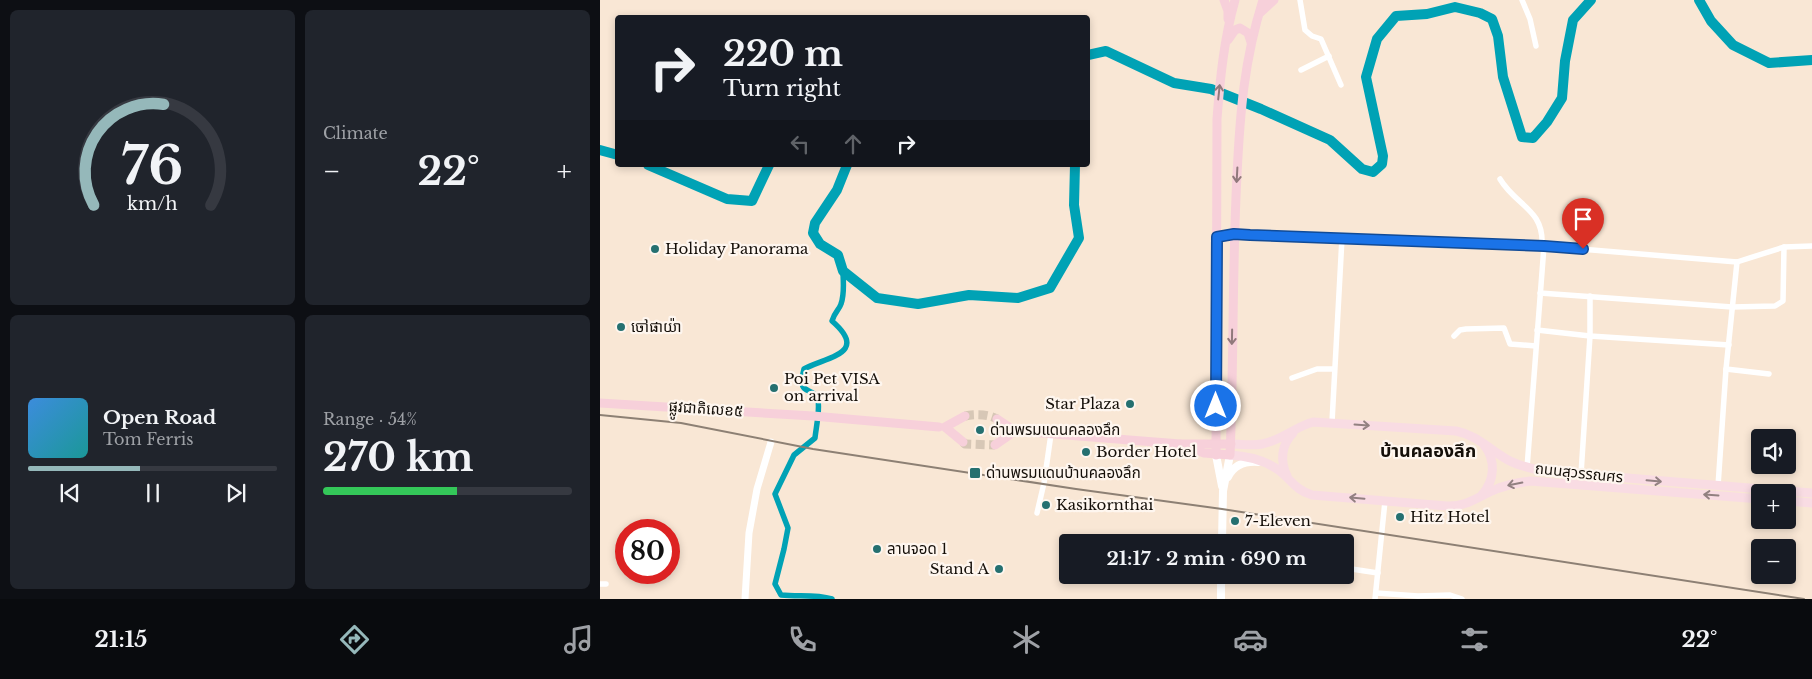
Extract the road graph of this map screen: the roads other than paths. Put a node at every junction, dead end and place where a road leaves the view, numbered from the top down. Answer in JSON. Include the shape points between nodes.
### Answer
{"nodes":[{"id":1,"x":1224,"y":0,"type":"edge"},
{"id":2,"x":1274,"y":0,"type":"edge"},
{"id":3,"x":1300,"y":0,"type":"edge"},
{"id":4,"x":1522,"y":0,"type":"edge"},
{"id":5,"x":1236,"y":2,"type":"edge"},
{"id":6,"x":1261,"y":5,"type":"edge"},
{"id":7,"x":1228,"y":25,"type":"junction"},
{"id":8,"x":1251,"y":42,"type":"junction"},
{"id":9,"x":1225,"y":45,"type":"junction"},
{"id":10,"x":1536,"y":46,"type":"dead end"},
{"id":11,"x":1329,"y":56,"type":"junction"},
{"id":12,"x":1301,"y":70,"type":"dead end"},
{"id":13,"x":1341,"y":85,"type":"dead end"},
{"id":14,"x":1500,"y":180,"type":"dead end"},
{"id":15,"x":1234,"y":234,"type":"junction"},
{"id":16,"x":1217,"y":237,"type":"junction"},
{"id":17,"x":1342,"y":238,"type":"junction"},
{"id":18,"x":1543,"y":246,"type":"junction"},
{"id":19,"x":1812,"y":246,"type":"edge"},
{"id":20,"x":1784,"y":247,"type":"junction"},
{"id":21,"x":1737,"y":262,"type":"junction"},
{"id":22,"x":1540,"y":293,"type":"junction"},
{"id":23,"x":1590,"y":296,"type":"junction"},
{"id":24,"x":1732,"y":307,"type":"junction"},
{"id":25,"x":1537,"y":330,"type":"junction"},
{"id":26,"x":1454,"y":336,"type":"dead end"},
{"id":27,"x":1590,"y":336,"type":"junction"},
{"id":28,"x":1729,"y":345,"type":"junction"},
{"id":29,"x":1536,"y":346,"type":"junction"},
{"id":30,"x":1334,"y":369,"type":"junction"},
{"id":31,"x":1726,"y":369,"type":"junction"},
{"id":32,"x":1769,"y":374,"type":"dead end"},
{"id":33,"x":1292,"y":378,"type":"dead end"},
{"id":34,"x":600,"y":402,"type":"edge"},
{"id":35,"x":965,"y":416,"type":"tunnel mouth"},
{"id":36,"x":996,"y":419,"type":"tunnel mouth"},
{"id":37,"x":1332,"y":422,"type":"junction"},
{"id":38,"x":939,"y":427,"type":"dead end"},
{"id":39,"x":1297,"y":429,"type":"junction"},
{"id":40,"x":1015,"y":431,"type":"junction"},
{"id":41,"x":1051,"y":434,"type":"junction"},
{"id":42,"x":1479,"y":440,"type":"junction"},
{"id":43,"x":771,"y":442,"type":"dead end"},
{"id":44,"x":963,"y":442,"type":"tunnel mouth"},
{"id":45,"x":1216,"y":443,"type":"junction"},
{"id":46,"x":995,"y":444,"type":"tunnel mouth"},
{"id":47,"x":1180,"y":444,"type":"junction"},
{"id":48,"x":1231,"y":444,"type":"junction"},
{"id":49,"x":1216,"y":455,"type":"junction"},
{"id":50,"x":1230,"y":455,"type":"junction"},
{"id":51,"x":1265,"y":462,"type":"junction"},
{"id":52,"x":1527,"y":468,"type":"junction"},
{"id":53,"x":1580,"y":474,"type":"junction"},
{"id":54,"x":1288,"y":479,"type":"junction"},
{"id":55,"x":1718,"y":486,"type":"junction"},
{"id":56,"x":1223,"y":491,"type":"junction"},
{"id":57,"x":1812,"y":493,"type":"edge"},
{"id":58,"x":1478,"y":498,"type":"junction"},
{"id":59,"x":1751,"y":498,"type":"edge"},
{"id":60,"x":1385,"y":500,"type":"junction"},
{"id":61,"x":1796,"y":502,"type":"edge"},
{"id":62,"x":1812,"y":503,"type":"edge"},
{"id":63,"x":1037,"y":513,"type":"dead end"},
{"id":64,"x":1222,"y":534,"type":"edge"},
{"id":65,"x":1354,"y":569,"type":"edge"},
{"id":66,"x":1378,"y":573,"type":"junction"},
{"id":67,"x":1221,"y":584,"type":"edge"},
{"id":68,"x":1375,"y":596,"type":"edge"},
{"id":69,"x":745,"y":599,"type":"edge"},
{"id":70,"x":1221,"y":599,"type":"edge"},
{"id":71,"x":1462,"y":599,"type":"edge"}],
"edges":[{"from":1,"to":7,"type":"highway"},
{"from":2,"to":6,"type":"highway"},
{"from":3,"to":11,"type":"street","via":[[1305,30],[1321,38]]},
{"from":4,"to":10,"type":"street"},
{"from":5,"to":7,"type":"highway"},
{"from":6,"to":8,"type":"highway"},
{"from":7,"to":9,"type":"highway"},
{"from":8,"to":9,"type":"highway","via":[[1248,33],[1240,28],[1234,30]]},
{"from":8,"to":15,"type":"highway","one_way":true,"via":[[1240,126]]},
{"from":16,"to":9,"type":"highway","one_way":true,"via":[[1217,119]]},
{"from":11,"to":12,"type":"street"},
{"from":11,"to":13,"type":"street"},
{"from":14,"to":18,"type":"street","via":[[1536,217]]},
{"from":15,"to":16,"type":"street"},
{"from":15,"to":17,"type":"street"},
{"from":15,"to":48,"type":"highway","one_way":true},
{"from":16,"to":45,"type":"highway"},
{"from":17,"to":18,"type":"street"},
{"from":17,"to":30,"type":"street"},
{"from":18,"to":21,"type":"street"},
{"from":18,"to":22,"type":"street"},
{"from":19,"to":20,"type":"street"},
{"from":20,"to":21,"type":"street"},
{"from":20,"to":24,"type":"street","via":[[1782,303]]},
{"from":21,"to":24,"type":"street"},
{"from":22,"to":23,"type":"street"},
{"from":22,"to":25,"type":"street"},
{"from":23,"to":24,"type":"street"},
{"from":23,"to":27,"type":"street"},
{"from":24,"to":28,"type":"street"},
{"from":25,"to":27,"type":"street"},
{"from":25,"to":29,"type":"street"},
{"from":26,"to":29,"type":"street","via":[[1466,329],[1504,328],[1510,344]]},
{"from":27,"to":28,"type":"street"},
{"from":27,"to":53,"type":"street"},
{"from":28,"to":31,"type":"street"},
{"from":29,"to":52,"type":"street"},
{"from":30,"to":33,"type":"street","via":[[1317,369]]},
{"from":30,"to":37,"type":"street"},
{"from":31,"to":32,"type":"street"},
{"from":31,"to":55,"type":"street"},
{"from":34,"to":38,"type":"highway","name":"ផ្លូវជាតិលេខ៥"},
{"from":35,"to":44,"type":"highway","via":[[945,427]]},
{"from":36,"to":40,"type":"highway","name":"ถนนสุวรรณศร"},
{"from":37,"to":39,"type":"main road","name":"ถนนสุวรรณศร","via":[[1312,422]]},
{"from":37,"to":42,"type":"main road","name":"ถนนสุวรรณศร","one_way":true,"via":[[1466,433]]},
{"from":39,"to":48,"type":"main road","name":"ถนนสุวรรณศร","via":[[1262,444]]},
{"from":39,"to":54,"type":"main road","via":[[1285,444],[1282,455]]},
{"from":40,"to":41,"type":"highway","name":"ถนนสุวรรณศร"},
{"from":40,"to":46,"type":"highway"},
{"from":41,"to":47,"type":"highway","name":"ถนนสุวรรณศร"},
{"from":41,"to":63,"type":"street"},
{"from":42,"to":52,"type":"main road","name":"ถนนสุวรรณศร","via":[[1506,459]]},
{"from":42,"to":58,"type":"main road","via":[[1489,453],[1493,471],[1490,483]]},
{"from":43,"to":69,"type":"street","via":[[757,489],[749,533]]},
{"from":45,"to":47,"type":"highway","name":"ถนนสุวรรณศร"},
{"from":45,"to":48,"type":"highway","name":"ถนนสุวรรณศร"},
{"from":45,"to":49,"type":"highway"},
{"from":47,"to":49,"type":"highway","name":"ถนนสุวรรณศร"},
{"from":48,"to":50,"type":"highway"},
{"from":49,"to":50,"type":"highway","name":"ถนนสุวรรณศร"},
{"from":49,"to":56,"type":"main road"},
{"from":50,"to":51,"type":"main road","name":"ถนนสุวรรณศร"},
{"from":50,"to":56,"type":"main road"},
{"from":51,"to":54,"type":"main road","name":"ถนนสุวรรณศร"},
{"from":51,"to":56,"type":"main road","via":[[1240,464],[1232,470]]},
{"from":52,"to":53,"type":"main road","name":"ถนนสุวรรณศร"},
{"from":53,"to":55,"type":"main road","name":"ถนนสุวรรณศร","one_way":true},
{"from":60,"to":54,"type":"main road","name":"ถนนสุวรรณศร","one_way":true,"via":[[1312,494]]},
{"from":55,"to":57,"type":"main road","name":"ถนนสุวรรณศร"},
{"from":56,"to":64,"type":"main road"},
{"from":59,"to":58,"type":"main road","name":"ถนนสุวรรณศร","one_way":true,"via":[[1542,481],[1507,485]]},
{"from":58,"to":60,"type":"main road","name":"ถนนสุวรรณศร","via":[[1469,504],[1452,506]]},
{"from":60,"to":66,"type":"street"},
{"from":61,"to":62,"type":"main road"},
{"from":65,"to":66,"type":"street"},
{"from":66,"to":68,"type":"street"},
{"from":67,"to":70,"type":"main road"},
{"from":68,"to":71,"type":"street","via":[[1450,594]]}]}
